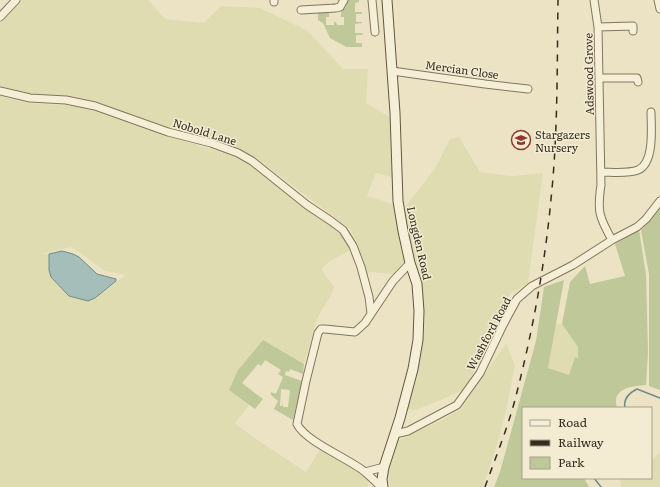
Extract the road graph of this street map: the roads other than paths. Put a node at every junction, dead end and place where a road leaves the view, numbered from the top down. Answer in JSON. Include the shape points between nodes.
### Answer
{"nodes":[{"id":1,"x":16,"y":0,"type":"edge"},
{"id":2,"x":344,"y":0,"type":"edge"},
{"id":3,"x":372,"y":0,"type":"edge"},
{"id":4,"x":387,"y":0,"type":"edge"},
{"id":5,"x":594,"y":0,"type":"edge"},
{"id":6,"x":658,"y":0,"type":"edge"},
{"id":7,"x":660,"y":9,"type":"edge"},
{"id":8,"x":301,"y":10,"type":"dead end"},
{"id":9,"x":0,"y":17,"type":"edge"},
{"id":10,"x":633,"y":26,"type":"dead end"},
{"id":11,"x":598,"y":27,"type":"junction"},
{"id":12,"x":375,"y":32,"type":"dead end"},
{"id":13,"x":392,"y":71,"type":"junction"},
{"id":14,"x":638,"y":77,"type":"dead end"},
{"id":15,"x":599,"y":78,"type":"junction"},
{"id":16,"x":528,"y":88,"type":"dead end"},
{"id":17,"x":0,"y":91,"type":"edge"},
{"id":18,"x":652,"y":115,"type":"dead end"},
{"id":19,"x":601,"y":172,"type":"junction"},
{"id":20,"x":660,"y":202,"type":"edge"},
{"id":21,"x":612,"y":240,"type":"junction"},
{"id":22,"x":410,"y":263,"type":"junction"},
{"id":23,"x":371,"y":313,"type":"junction"},
{"id":24,"x":395,"y":434,"type":"junction"},
{"id":25,"x":384,"y":467,"type":"junction"},
{"id":26,"x":365,"y":472,"type":"junction"},
{"id":27,"x":382,"y":487,"type":"edge"}],
"edges":[{"from":1,"to":9,"type":"street"},
{"from":2,"to":8,"type":"street","via":[[340,7],[336,8]]},
{"from":3,"to":12,"type":"street"},
{"from":4,"to":13,"type":"street","name":"Longden Road"},
{"from":5,"to":11,"type":"street","name":"Adswood Grove"},
{"from":6,"to":7,"type":"street"},
{"from":10,"to":11,"type":"street"},
{"from":11,"to":15,"type":"street","name":"Adswood Grove"},
{"from":13,"to":16,"type":"street","name":"Mercian Close"},
{"from":13,"to":22,"type":"street","name":"Longden Road","via":[[398,202]]},
{"from":14,"to":15,"type":"street"},
{"from":15,"to":19,"type":"street","name":"Adswood Grove"},
{"from":17,"to":23,"type":"street","name":"Nobold Lane","via":[[30,98],[66,100],[95,106],[238,153],[252,161],[343,230],[361,267]]},
{"from":18,"to":19,"type":"street","via":[[652,142],[643,166],[631,172]]},
{"from":19,"to":21,"type":"street","name":"Adswood Grove","via":[[599,213]]},
{"from":20,"to":21,"type":"street","name":"Washford Road","via":[[641,225]]},
{"from":21,"to":24,"type":"street","name":"Washford Road","via":[[574,265],[532,286],[517,299],[480,373],[457,405],[408,432]]},
{"from":22,"to":23,"type":"street","via":[[393,281]]},
{"from":22,"to":24,"type":"street","name":"Longden Road","via":[[417,284],[418,340]]},
{"from":23,"to":26,"type":"street","via":[[355,332],[321,329],[318,333],[297,424],[310,438]]},
{"from":24,"to":25,"type":"street","name":"Longden Road"},
{"from":25,"to":26,"type":"street"},
{"from":25,"to":27,"type":"street","name":"Longden Road"},
{"from":26,"to":27,"type":"street"}]}
